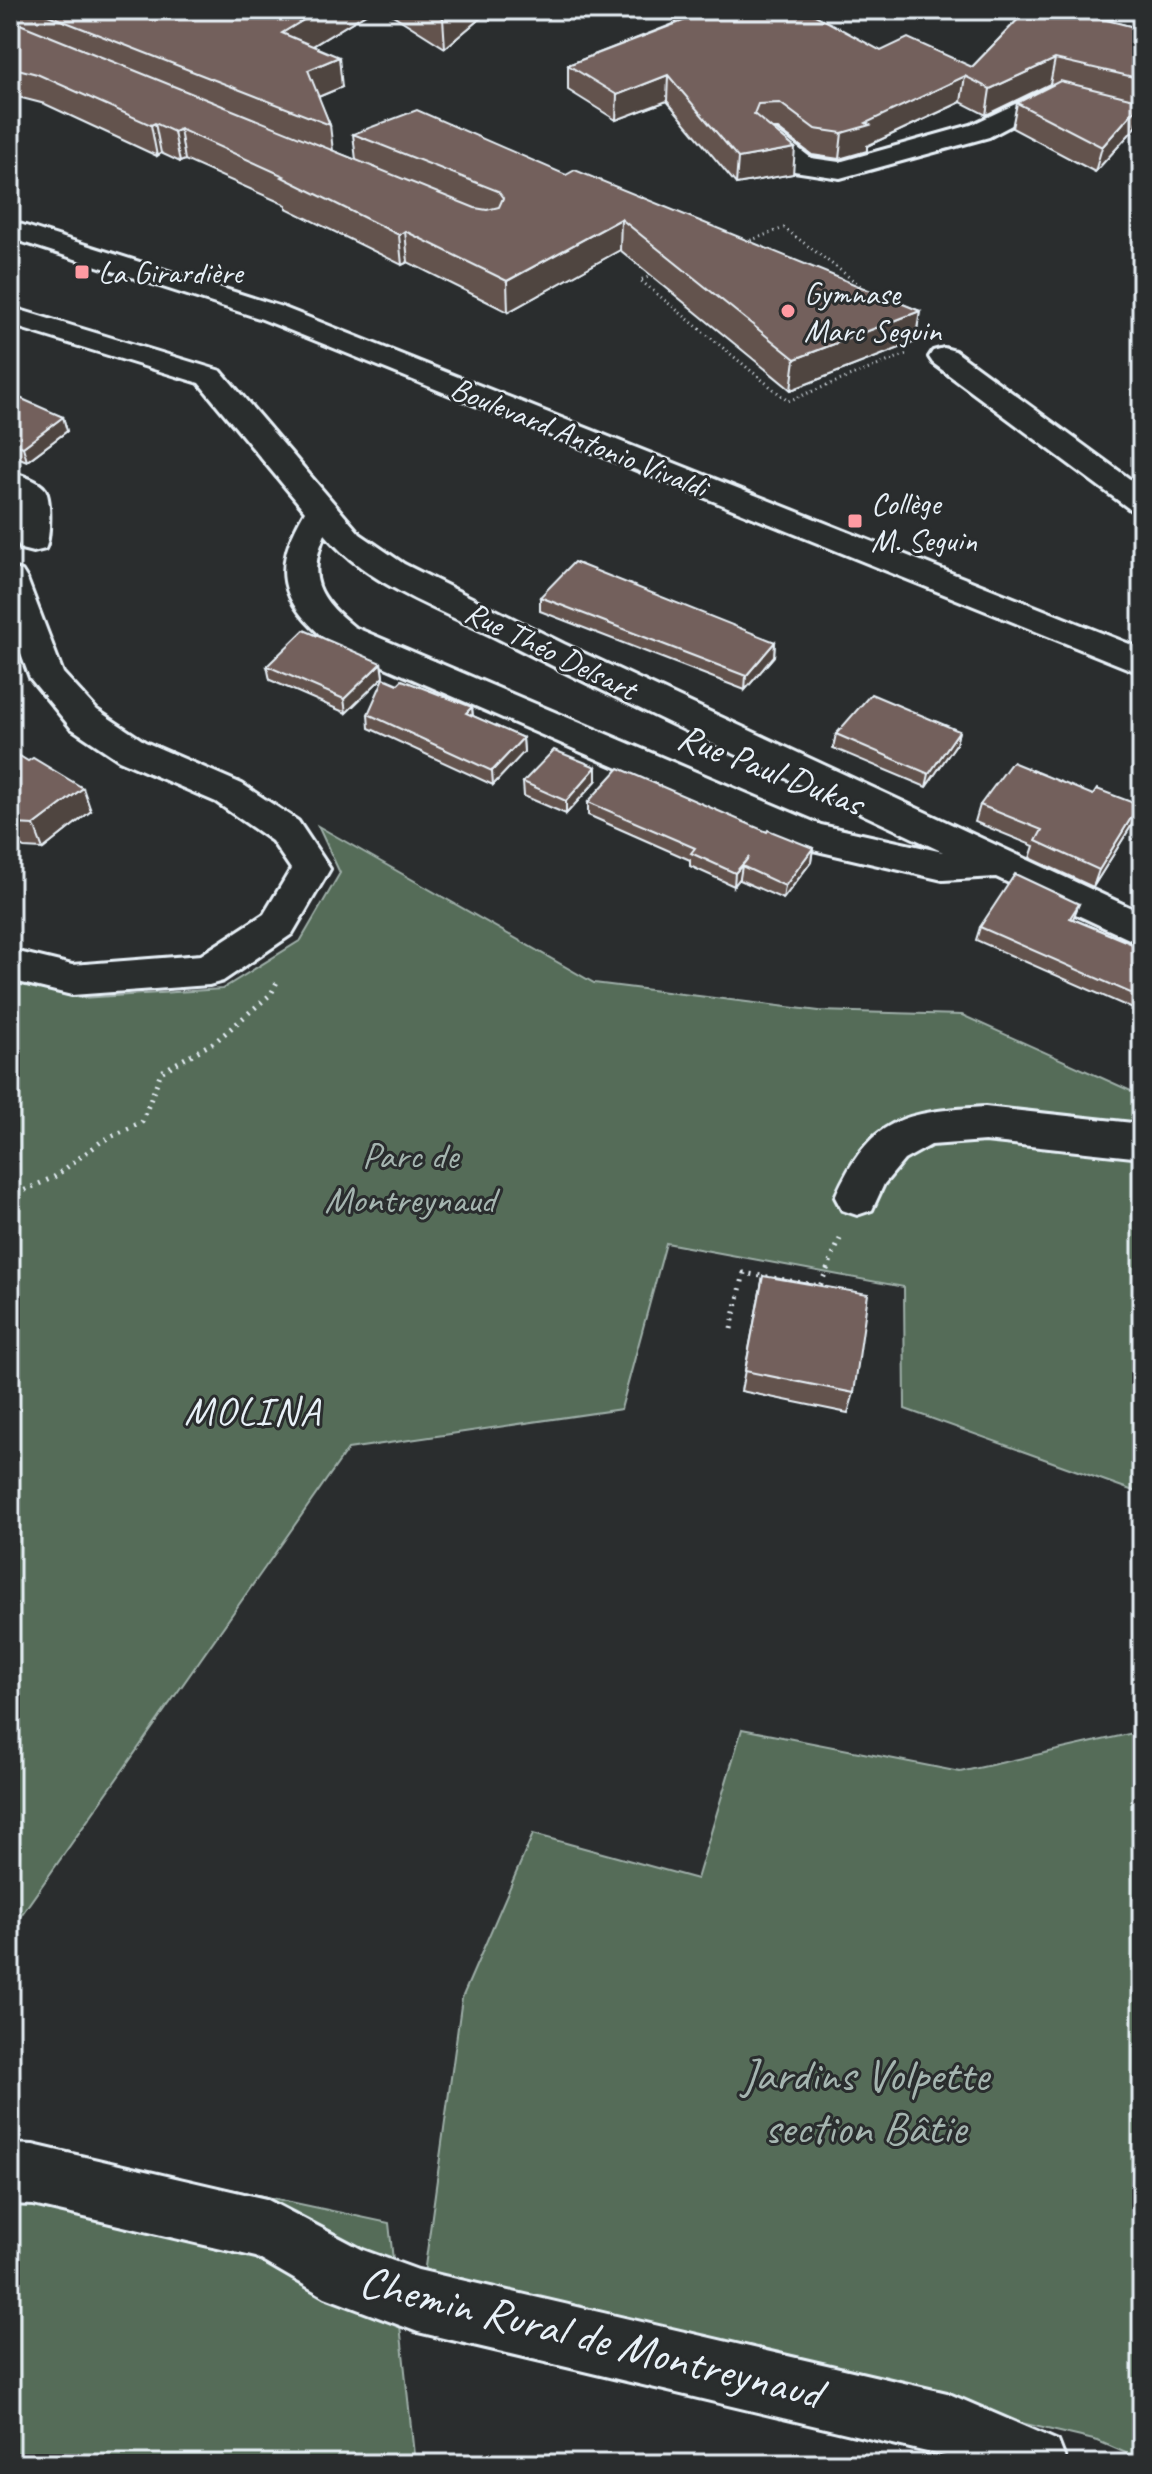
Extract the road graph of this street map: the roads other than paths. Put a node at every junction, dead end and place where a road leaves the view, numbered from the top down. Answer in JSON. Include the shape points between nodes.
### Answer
{"nodes":[{"id":1,"x":1142,"y":117,"type":"edge"},
{"id":2,"x":767,"y":137,"type":"edge"},
{"id":3,"x":10,"y":229,"type":"edge"},
{"id":4,"x":10,"y":316,"type":"edge"},
{"id":5,"x":944,"y":357,"type":"road end"},
{"id":6,"x":10,"y":482,"type":"edge"},
{"id":7,"x":1142,"y":503,"type":"edge"},
{"id":8,"x":322,"y":510,"type":"junction"},
{"id":9,"x":33,"y":542,"type":"dead end"},
{"id":10,"x":10,"y":579,"type":"edge"},
{"id":11,"x":1142,"y":662,"type":"edge"},
{"id":12,"x":1006,"y":866,"type":"junction"},
{"id":13,"x":1142,"y":930,"type":"edge"},
{"id":14,"x":10,"y":965,"type":"edge"},
{"id":15,"x":1142,"y":1141,"type":"edge"},
{"id":16,"x":857,"y":1197,"type":"road end"},
{"id":17,"x":10,"y":2174,"type":"edge"},
{"id":18,"x":1035,"y":2464,"type":"edge"}],
"edges":[{"from":1,"to":2,"type":"street","via":[[1051,95],[980,131],[840,170],[803,165]]},
{"from":3,"to":11,"type":"street","name":"Boulevard Antonio Vivaldi","via":[[272,313]]},
{"from":4,"to":8,"type":"street","name":"Rue Théo Delsart","via":[[210,377]]},
{"from":5,"to":7,"type":"street"},
{"from":6,"to":9,"type":"street","via":[[32,493]]},
{"from":8,"to":12,"type":"street","name":"Rue Théo Delsart","via":[[348,541],[392,572]]},
{"from":8,"to":12,"type":"street","name":"Rue Paul Dukas","via":[[305,536],[301,589],[310,609],[342,635],[813,837],[943,866]]},
{"from":10,"to":14,"type":"street","via":[[47,678],[84,719],[132,751],[229,793],[285,831],[311,869],[278,924],[209,970],[72,980]]},
{"from":12,"to":13,"type":"street","name":"Rue Théo Delsart"},
{"from":15,"to":16,"type":"street","via":[[985,1124],[924,1128],[889,1148],[867,1174]]},
{"from":17,"to":18,"type":"street","name":"Chemin Rural de Montreynaud","via":[[266,2229],[347,2275],[418,2301],[947,2425]]}]}
